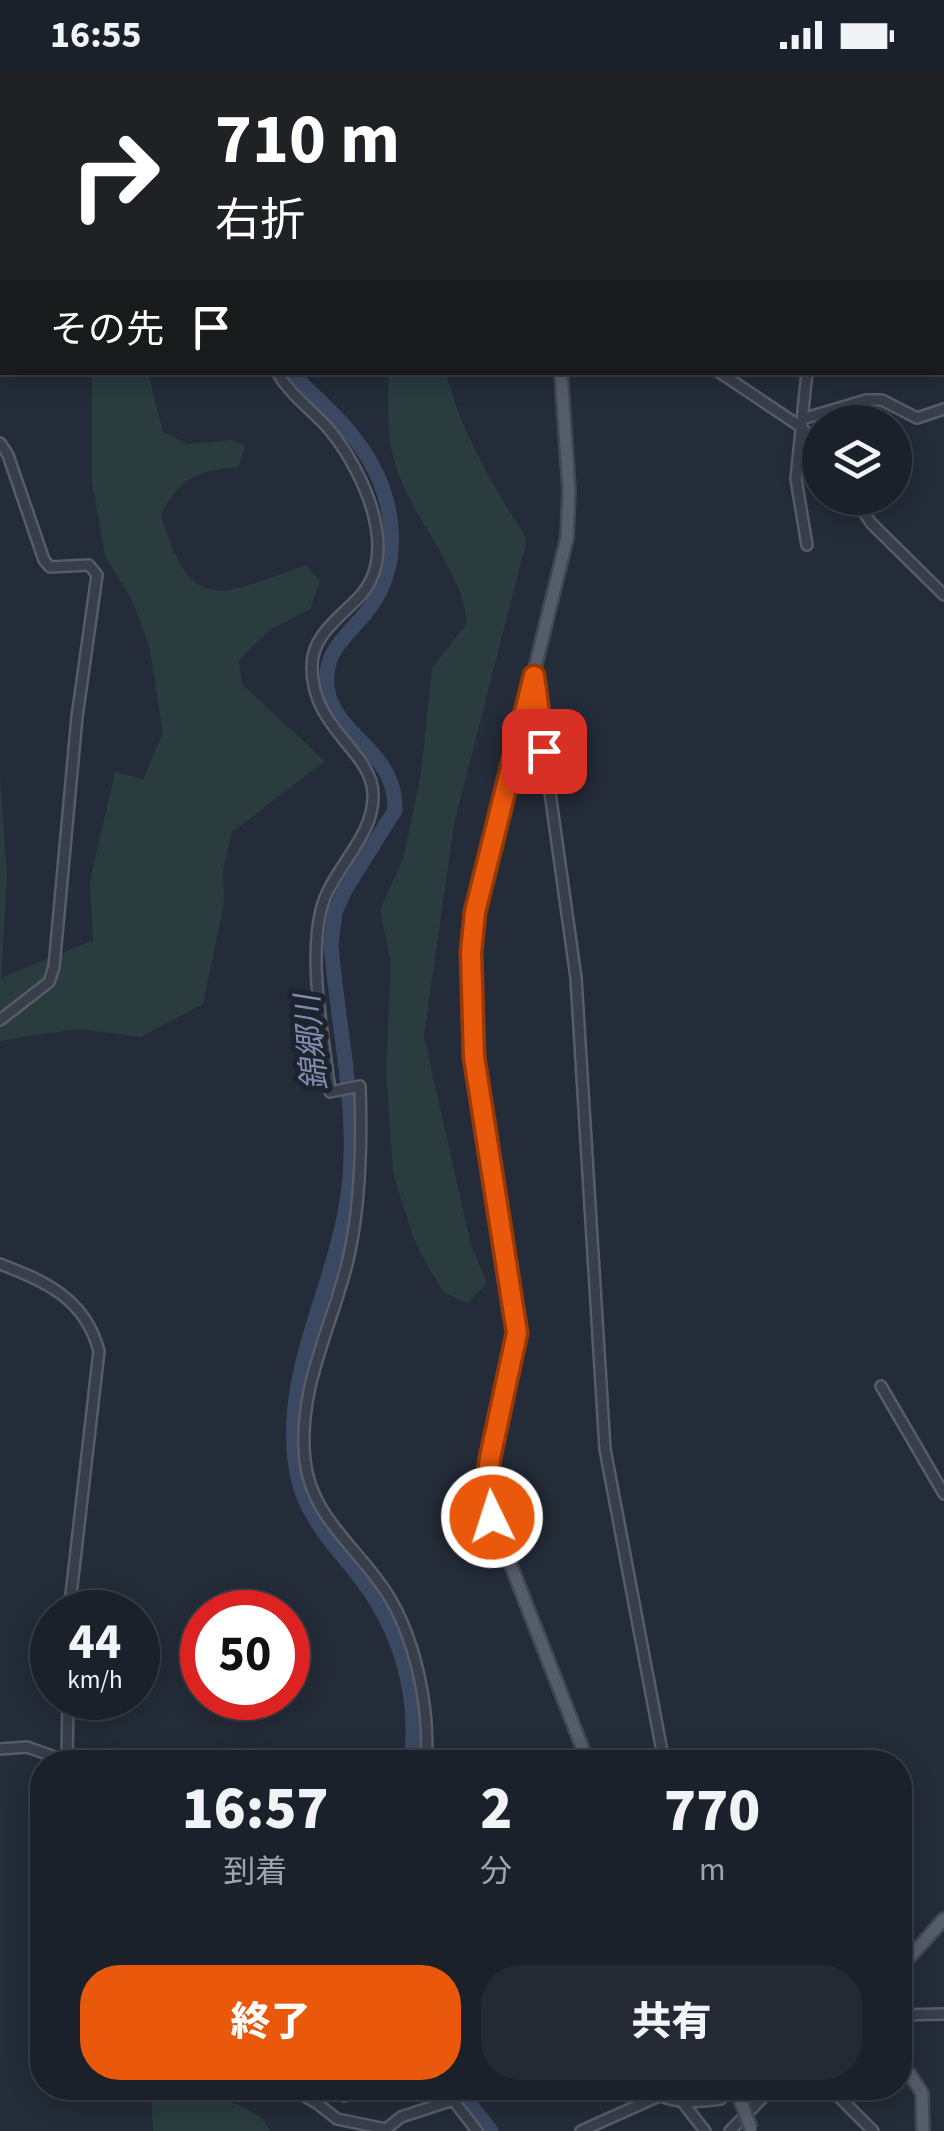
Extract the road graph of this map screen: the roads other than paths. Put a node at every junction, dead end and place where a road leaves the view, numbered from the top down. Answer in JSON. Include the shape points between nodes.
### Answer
{"nodes":[{"id":1,"x":280,"y":375,"type":"edge"},
{"id":2,"x":561,"y":375,"type":"edge"},
{"id":3,"x":724,"y":375,"type":"edge"},
{"id":4,"x":808,"y":375,"type":"edge"},
{"id":5,"x":804,"y":405,"type":"edge"},
{"id":6,"x":852,"y":405,"type":"edge"},
{"id":7,"x":896,"y":405,"type":"edge"},
{"id":8,"x":944,"y":408,"type":"edge"},
{"id":9,"x":912,"y":415,"type":"edge"},
{"id":10,"x":802,"y":423,"type":"joint"},
{"id":11,"x":0,"y":443,"type":"edge"},
{"id":12,"x":802,"y":515,"type":"edge"},
{"id":13,"x":802,"y":515,"type":"edge"},
{"id":14,"x":867,"y":515,"type":"edge"},
{"id":15,"x":807,"y":545,"type":"dead end"},
{"id":16,"x":944,"y":595,"type":"edge"},
{"id":17,"x":534,"y":676,"type":"junction"},
{"id":18,"x":0,"y":1020,"type":"edge"},
{"id":19,"x":0,"y":1264,"type":"edge"},
{"id":20,"x":881,"y":1386,"type":"dead end"},
{"id":21,"x":944,"y":1494,"type":"edge"},
{"id":22,"x":72,"y":1590,"type":"edge"},
{"id":23,"x":68,"y":1720,"type":"edge"},
{"id":24,"x":0,"y":1749,"type":"edge"},
{"id":25,"x":35,"y":1750,"type":"edge"},
{"id":26,"x":68,"y":1750,"type":"edge"},
{"id":27,"x":425,"y":1750,"type":"edge"},
{"id":28,"x":583,"y":1750,"type":"edge"},
{"id":29,"x":662,"y":1750,"type":"edge"},
{"id":30,"x":944,"y":1919,"type":"edge"},
{"id":31,"x":912,"y":1955,"type":"edge"},
{"id":32,"x":944,"y":2014,"type":"edge"},
{"id":33,"x":912,"y":2015,"type":"edge"},
{"id":34,"x":912,"y":2079,"type":"edge"},
{"id":35,"x":311,"y":2100,"type":"edge"},
{"id":36,"x":319,"y":2100,"type":"edge"},
{"id":37,"x":453,"y":2100,"type":"joint"},
{"id":38,"x":652,"y":2100,"type":"edge"},
{"id":39,"x":675,"y":2100,"type":"edge"},
{"id":40,"x":714,"y":2100,"type":"tunnel mouth"},
{"id":41,"x":740,"y":2100,"type":"edge"},
{"id":42,"x":760,"y":2100,"type":"edge"},
{"id":43,"x":842,"y":2100,"type":"edge"},
{"id":44,"x":318,"y":2104,"type":"junction"},
{"id":45,"x":684,"y":2104,"type":"junction"},
{"id":46,"x":752,"y":2130,"type":"edge"},
{"id":47,"x":477,"y":2131,"type":"edge"},
{"id":48,"x":581,"y":2131,"type":"edge"},
{"id":49,"x":705,"y":2131,"type":"edge"},
{"id":50,"x":730,"y":2131,"type":"edge"},
{"id":51,"x":873,"y":2131,"type":"edge"},
{"id":52,"x":923,"y":2131,"type":"edge"}],
"edges":[{"from":1,"to":27,"type":"street","via":[[351,459],[366,490],[376,554],[365,590],[326,630],[311,662],[319,707],[374,789],[367,825],[319,921],[330,1092],[360,1086],[361,1129],[348,1259],[305,1404],[305,1466],[315,1501],[396,1610],[422,1693]]},
{"from":2,"to":17,"type":"main road","via":[[568,538]]},
{"from":3,"to":10,"type":"street"},
{"from":4,"to":5,"type":"street"},
{"from":6,"to":7,"type":"street"},
{"from":8,"to":9,"type":"street"},
{"from":10,"to":12,"type":"street","via":[[796,479]]},
{"from":11,"to":18,"type":"street","via":[[44,560],[50,567],[88,565],[97,575],[54,967],[49,982]]},
{"from":13,"to":15,"type":"street"},
{"from":14,"to":16,"type":"street"},
{"from":17,"to":28,"type":"main road","via":[[475,912],[471,952],[474,1057],[517,1333],[486,1488]]},
{"from":17,"to":29,"type":"street","via":[[576,978],[605,1449]]},
{"from":19,"to":22,"type":"street","via":[[69,1297],[93,1328],[99,1350]]},
{"from":20,"to":21,"type":"street"},
{"from":23,"to":26,"type":"street"},
{"from":24,"to":25,"type":"street"},
{"from":30,"to":31,"type":"main road"},
{"from":32,"to":33,"type":"street"},
{"from":34,"to":52,"type":"main road","via":[[922,2094]]},
{"from":35,"to":44,"type":"street"},
{"from":36,"to":44,"type":"street"},
{"from":37,"to":44,"type":"street","via":[[386,2129],[337,2119]]},
{"from":37,"to":47,"type":"street"},
{"from":38,"to":48,"type":"street"},
{"from":39,"to":45,"type":"street"},
{"from":40,"to":45,"type":"street"},
{"from":41,"to":46,"type":"main road","bridge":true},
{"from":42,"to":50,"type":"street"},
{"from":43,"to":51,"type":"street"},
{"from":45,"to":49,"type":"street"}]}
